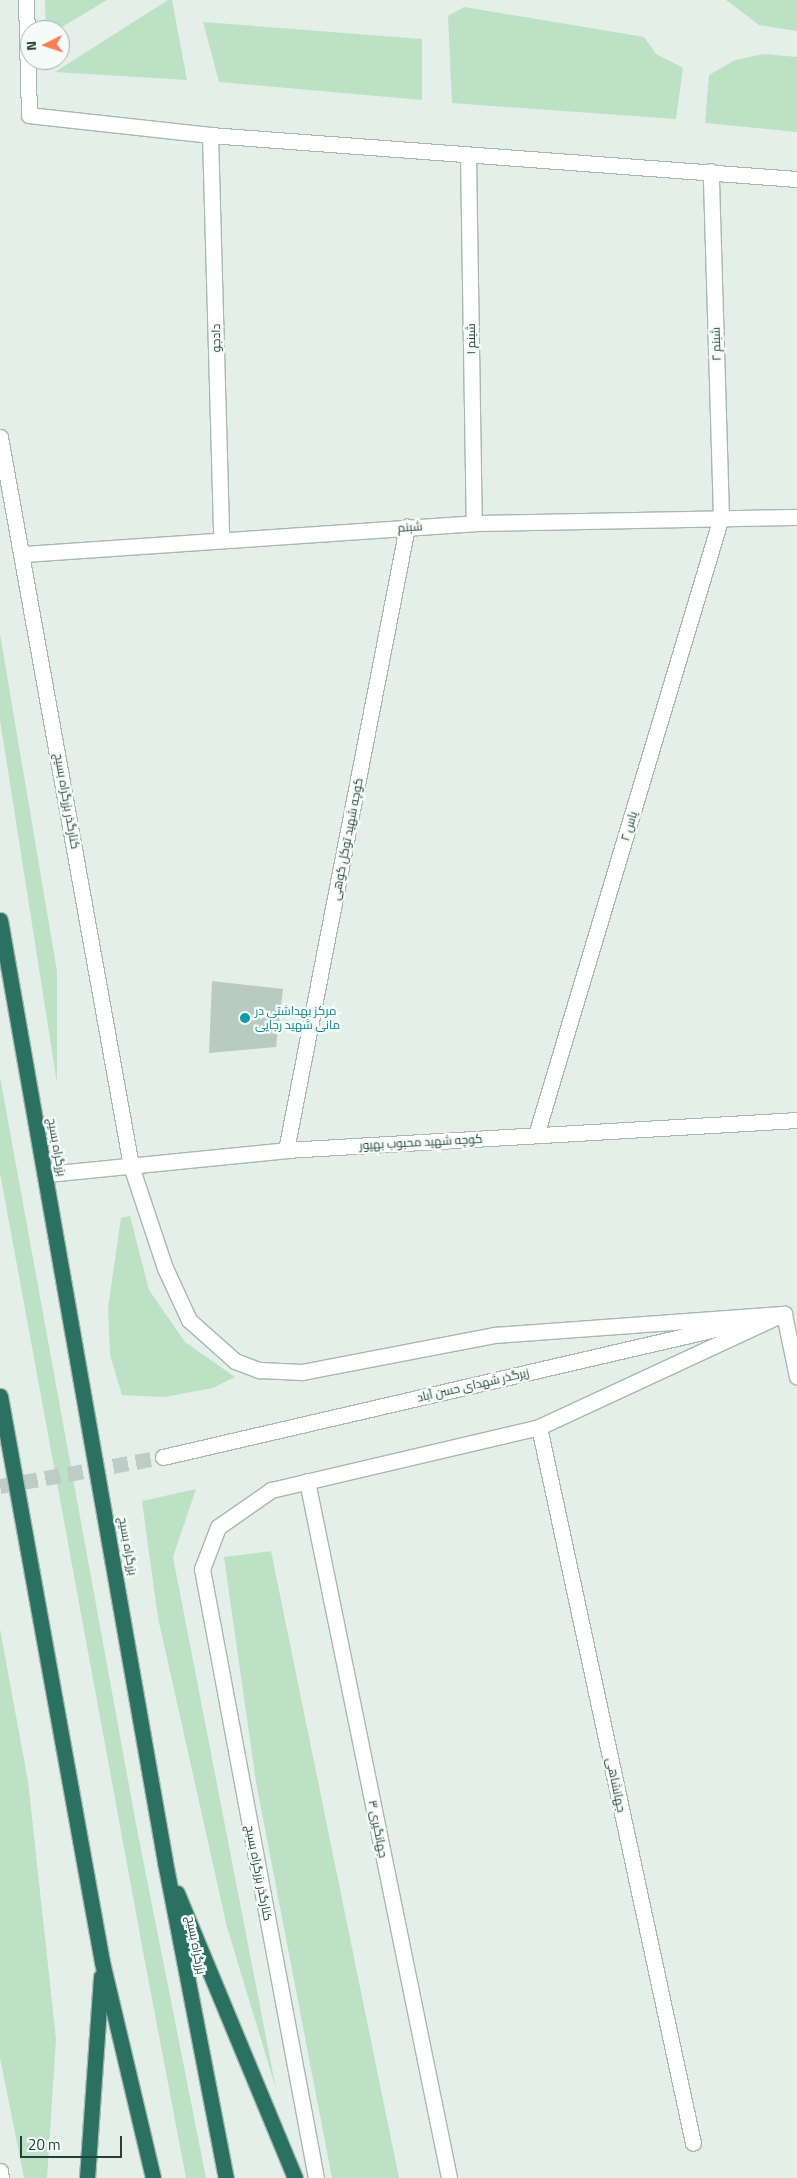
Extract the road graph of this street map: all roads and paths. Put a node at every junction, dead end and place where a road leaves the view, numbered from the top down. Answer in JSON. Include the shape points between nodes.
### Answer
{"nodes":[{"id":1,"x":26,"y":0,"type":"edge"},
{"id":2,"x":210,"y":135,"type":"junction"},
{"id":3,"x":468,"y":155,"type":"junction"},
{"id":4,"x":711,"y":171,"type":"junction"},
{"id":5,"x":797,"y":179,"type":"edge"},
{"id":6,"x":0,"y":437,"type":"edge"},
{"id":7,"x":721,"y":517,"type":"junction"},
{"id":8,"x":797,"y":517,"type":"edge"},
{"id":9,"x":474,"y":523,"type":"junction"},
{"id":10,"x":407,"y":527,"type":"junction"},
{"id":11,"x":221,"y":540,"type":"junction"},
{"id":12,"x":24,"y":554,"type":"junction"},
{"id":13,"x":0,"y":920,"type":"edge"},
{"id":14,"x":797,"y":1120,"type":"edge"},
{"id":15,"x":536,"y":1135,"type":"junction"},
{"id":16,"x":286,"y":1150,"type":"junction"},
{"id":17,"x":131,"y":1166,"type":"junction"},
{"id":18,"x":46,"y":1174,"type":"junction"},
{"id":19,"x":791,"y":1311,"type":"edge"},
{"id":20,"x":797,"y":1377,"type":"edge"},
{"id":21,"x":0,"y":1396,"type":"edge"},
{"id":22,"x":538,"y":1427,"type":"junction"},
{"id":23,"x":163,"y":1457,"type":"tunnel mouth"},
{"id":24,"x":307,"y":1481,"type":"junction"},
{"id":25,"x":165,"y":1862,"type":"junction"},
{"id":26,"x":102,"y":1962,"type":"junction"},
{"id":27,"x":693,"y":2143,"type":"dead end"},
{"id":28,"x":0,"y":2171,"type":"edge"},
{"id":29,"x":1,"y":2178,"type":"edge"},
{"id":30,"x":87,"y":2178,"type":"edge"},
{"id":31,"x":153,"y":2178,"type":"edge"},
{"id":32,"x":226,"y":2178,"type":"edge"},
{"id":33,"x":295,"y":2178,"type":"edge"},
{"id":34,"x":316,"y":2178,"type":"edge"},
{"id":35,"x":449,"y":2178,"type":"edge"}],
"edges":[{"from":1,"to":2,"type":"street","via":[[29,115]]},
{"from":2,"to":3,"type":"street"},
{"from":2,"to":11,"type":"street","name":"دادجو"},
{"from":3,"to":4,"type":"street"},
{"from":3,"to":9,"type":"street","name":"شبنم ۱"},
{"from":4,"to":5,"type":"street"},
{"from":4,"to":7,"type":"street","name":"شبنم ۲"},
{"from":6,"to":12,"type":"street","name":"کنارگذر بزرگراه بسیج"},
{"from":7,"to":8,"type":"street","name":"شبنم"},
{"from":7,"to":9,"type":"street","name":"شبنم"},
{"from":7,"to":15,"type":"street","name":"یاس ۲"},
{"from":9,"to":10,"type":"street","name":"شبنم"},
{"from":10,"to":11,"type":"street","name":"شبنم"},
{"from":10,"to":16,"type":"street","name":"کوچه شهید توکل کوهی"},
{"from":11,"to":12,"type":"street","name":"شبنم"},
{"from":12,"to":17,"type":"street","name":"کنارگذر بزرگراه بسیج"},
{"from":13,"to":18,"type":"highway","name":"بزرگراه بسیج"},
{"from":14,"to":15,"type":"street","name":"کوچه شهید محبوب بهپور"},
{"from":15,"to":16,"type":"street","name":"کوچه شهید محبوب بهپور"},
{"from":16,"to":17,"type":"street","name":"کوچه شهید محبوب بهپور"},
{"from":17,"to":18,"type":"street","name":"کوچه شهید محبوب بهپور"},
{"from":17,"to":19,"type":"street","name":"کنارگذر بزرگراه بسیج","via":[[165,1268],[189,1320],[215,1348],[259,1370],[302,1372],[495,1335]]},
{"from":18,"to":25,"type":"highway","name":"بزرگراه بسیج"},
{"from":19,"to":20,"type":"street"},
{"from":19,"to":22,"type":"street"},
{"from":19,"to":23,"type":"street","name":"زیرگذر شهدای حسن آباد"},
{"from":21,"to":26,"type":"highway"},
{"from":22,"to":24,"type":"street"},
{"from":22,"to":27,"type":"street","name":"جهانشاهی"},
{"from":24,"to":34,"type":"street","name":"کنارگذر بزرگراه بسیج","via":[[271,1490],[218,1527],[202,1569]]},
{"from":24,"to":35,"type":"street","name":"جهانگیری ۳"},
{"from":25,"to":32,"type":"highway","name":"بزرگراه بسیج"},
{"from":25,"to":33,"type":"highway"},
{"from":26,"to":30,"type":"highway"},
{"from":26,"to":31,"type":"highway"},
{"from":28,"to":29,"type":"street"}]}
